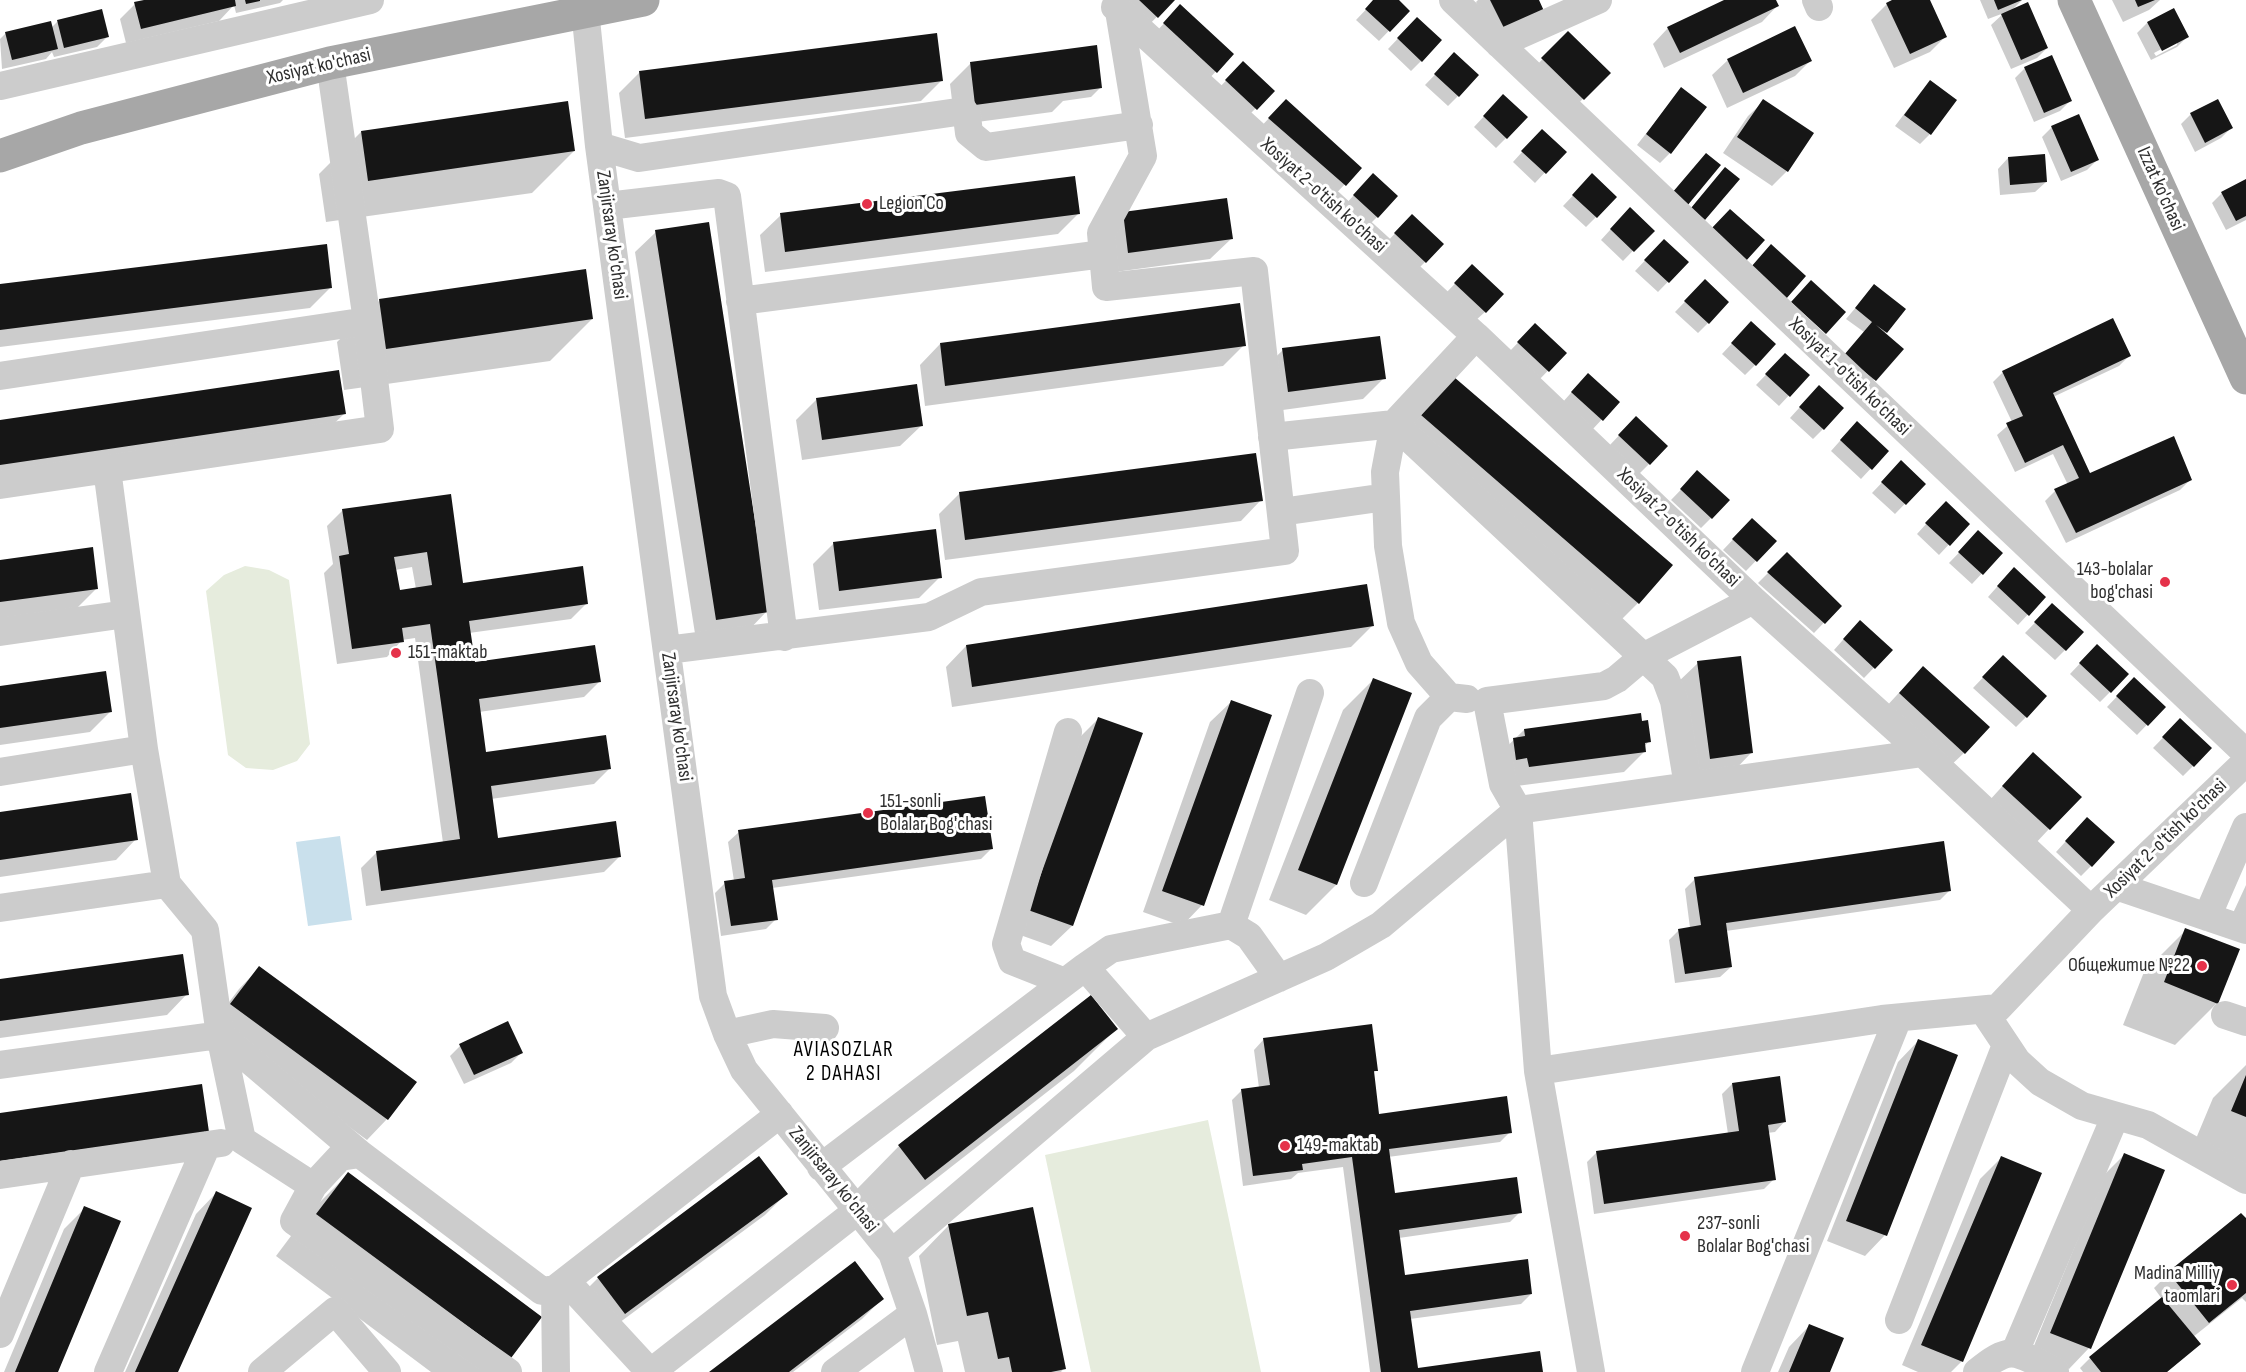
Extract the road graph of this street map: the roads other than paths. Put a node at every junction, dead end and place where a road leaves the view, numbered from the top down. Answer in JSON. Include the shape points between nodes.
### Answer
{"nodes":[{"id":1,"x":370,"y":0,"type":"edge"},
{"id":2,"x":643,"y":0,"type":"edge"},
{"id":3,"x":1454,"y":0,"type":"edge"},
{"id":4,"x":1598,"y":0,"type":"edge"},
{"id":5,"x":2074,"y":0,"type":"edge"},
{"id":6,"x":585,"y":5,"type":"edge"},
{"id":7,"x":1114,"y":5,"type":"edge"},
{"id":8,"x":1499,"y":44,"type":"junction"},
{"id":9,"x":330,"y":63,"type":"junction"},
{"id":10,"x":0,"y":86,"type":"edge"},
{"id":11,"x":1139,"y":125,"type":"junction"},
{"id":12,"x":599,"y":146,"type":"junction"},
{"id":13,"x":0,"y":156,"type":"edge"},
{"id":14,"x":607,"y":206,"type":"junction"},
{"id":15,"x":1103,"y":254,"type":"junction"},
{"id":16,"x":740,"y":301,"type":"junction"},
{"id":17,"x":367,"y":321,"type":"junction"},
{"id":18,"x":1476,"y":336,"type":"junction"},
{"id":19,"x":0,"y":376,"type":"edge"},
{"id":20,"x":2246,"y":378,"type":"edge"},
{"id":21,"x":1394,"y":424,"type":"junction"},
{"id":22,"x":1272,"y":437,"type":"junction"},
{"id":23,"x":107,"y":469,"type":"junction"},
{"id":24,"x":0,"y":485,"type":"edge"},
{"id":25,"x":1386,"y":497,"type":"junction"},
{"id":26,"x":1281,"y":512,"type":"junction"},
{"id":27,"x":1753,"y":600,"type":"junction"},
{"id":28,"x":126,"y":614,"type":"junction"},
{"id":29,"x":0,"y":632,"type":"edge"},
{"id":30,"x":784,"y":637,"type":"junction"},
{"id":31,"x":667,"y":650,"type":"junction"},
{"id":32,"x":1643,"y":657,"type":"junction"},
{"id":33,"x":1310,"y":693,"type":"dead end"},
{"id":34,"x":1449,"y":697,"type":"junction"},
{"id":35,"x":1487,"y":701,"type":"junction"},
{"id":36,"x":1068,"y":732,"type":"dead end"},
{"id":37,"x":144,"y":749,"type":"junction"},
{"id":38,"x":1923,"y":753,"type":"junction"},
{"id":39,"x":2246,"y":753,"type":"edge"},
{"id":40,"x":2246,"y":762,"type":"edge"},
{"id":41,"x":0,"y":772,"type":"edge"},
{"id":42,"x":1688,"y":786,"type":"junction"},
{"id":43,"x":1518,"y":810,"type":"junction"},
{"id":44,"x":2246,"y":827,"type":"edge"},
{"id":45,"x":1364,"y":883,"type":"dead end"},
{"id":46,"x":167,"y":884,"type":"junction"},
{"id":47,"x":2116,"y":886,"type":"junction"},
{"id":48,"x":0,"y":908,"type":"edge"},
{"id":49,"x":2091,"y":910,"type":"junction"},
{"id":50,"x":2207,"y":917,"type":"junction"},
{"id":51,"x":1231,"y":925,"type":"junction"},
{"id":52,"x":2246,"y":930,"type":"edge"},
{"id":53,"x":1075,"y":974,"type":"junction"},
{"id":54,"x":1279,"y":978,"type":"junction"},
{"id":55,"x":1983,"y":1010,"type":"junction"},
{"id":56,"x":1898,"y":1018,"type":"junction"},
{"id":57,"x":825,"y":1028,"type":"dead end"},
{"id":58,"x":727,"y":1034,"type":"junction"},
{"id":59,"x":219,"y":1035,"type":"junction"},
{"id":60,"x":1146,"y":1037,"type":"junction"},
{"id":61,"x":2006,"y":1045,"type":"junction"},
{"id":62,"x":0,"y":1065,"type":"edge"},
{"id":63,"x":1538,"y":1071,"type":"junction"},
{"id":64,"x":780,"y":1114,"type":"junction"},
{"id":65,"x":2115,"y":1117,"type":"junction"},
{"id":66,"x":242,"y":1140,"type":"junction"},
{"id":67,"x":207,"y":1145,"type":"junction"},
{"id":68,"x":360,"y":1154,"type":"junction"},
{"id":69,"x":71,"y":1164,"type":"junction"},
{"id":70,"x":821,"y":1167,"type":"junction"},
{"id":71,"x":0,"y":1175,"type":"edge"},
{"id":72,"x":2246,"y":1180,"type":"edge"},
{"id":73,"x":313,"y":1186,"type":"junction"},
{"id":74,"x":857,"y":1211,"type":"junction"},
{"id":75,"x":892,"y":1252,"type":"junction"},
{"id":76,"x":561,"y":1285,"type":"junction"},
{"id":77,"x":913,"y":1314,"type":"junction"},
{"id":78,"x":1899,"y":1320,"type":"dead end"},
{"id":79,"x":0,"y":1334,"type":"edge"},
{"id":80,"x":2015,"y":1352,"type":"junction"},
{"id":81,"x":108,"y":1372,"type":"edge"},
{"id":82,"x":262,"y":1372,"type":"edge"},
{"id":83,"x":387,"y":1372,"type":"edge"},
{"id":84,"x":508,"y":1372,"type":"edge"},
{"id":85,"x":556,"y":1372,"type":"edge"},
{"id":86,"x":651,"y":1372,"type":"edge"},
{"id":87,"x":835,"y":1372,"type":"edge"},
{"id":88,"x":930,"y":1372,"type":"edge"},
{"id":89,"x":1591,"y":1372,"type":"edge"},
{"id":90,"x":1755,"y":1372,"type":"edge"},
{"id":91,"x":1977,"y":1372,"type":"edge"},
{"id":92,"x":2055,"y":1372,"type":"edge"}],
"edges":[{"from":1,"to":10,"type":"street"},
{"from":2,"to":6,"type":"main road","name":"Xosiyat ko'chasi"},
{"from":3,"to":8,"type":"street","name":"Xosiyat 1-o'tish ko'chasi"},
{"from":4,"to":8,"type":"street"},
{"from":5,"to":20,"type":"main road","name":"Izzat ko'chasi"},
{"from":6,"to":9,"type":"main road","name":"Xosiyat ko'chasi"},
{"from":6,"to":12,"type":"street","name":"Zanjirsaray ko'chasi"},
{"from":7,"to":11,"type":"street"},
{"from":7,"to":18,"type":"street","name":"Xosiyat 2-o'tish ko'chasi"},
{"from":8,"to":39,"type":"street","name":"Xosiyat 1-o'tish ko'chasi"},
{"from":9,"to":13,"type":"main road","name":"Xosiyat ko'chasi","via":[[81,128]]},
{"from":9,"to":17,"type":"street"},
{"from":11,"to":12,"type":"street","via":[[986,147],[969,133],[964,111],[639,158]]},
{"from":11,"to":15,"type":"street","via":[[1143,156],[1101,232]]},
{"from":12,"to":14,"type":"street","name":"Zanjirsaray ko'chasi"},
{"from":14,"to":16,"type":"street","via":[[719,193],[727,196]]},
{"from":14,"to":31,"type":"street","name":"Zanjirsaray ko'chasi"},
{"from":15,"to":16,"type":"street"},
{"from":15,"to":22,"type":"street","via":[[1106,288],[1254,271]]},
{"from":16,"to":30,"type":"street"},
{"from":17,"to":19,"type":"street"},
{"from":17,"to":23,"type":"street","via":[[380,429]]},
{"from":18,"to":21,"type":"street"},
{"from":18,"to":27,"type":"street","name":"Xosiyat 2-o'tish ko'chasi"},
{"from":21,"to":22,"type":"street"},
{"from":21,"to":25,"type":"street","via":[[1385,472]]},
{"from":21,"to":32,"type":"street"},
{"from":22,"to":26,"type":"street"},
{"from":23,"to":24,"type":"street"},
{"from":23,"to":28,"type":"street"},
{"from":25,"to":26,"type":"street"},
{"from":25,"to":34,"type":"street","via":[[1388,546],[1401,623],[1419,663]]},
{"from":26,"to":30,"type":"street","via":[[1285,551],[981,592],[929,617]]},
{"from":27,"to":32,"type":"street"},
{"from":27,"to":38,"type":"street","name":"Xosiyat 2-o'tish ko'chasi"},
{"from":28,"to":29,"type":"street"},
{"from":28,"to":37,"type":"street"},
{"from":30,"to":31,"type":"street"},
{"from":31,"to":58,"type":"street","name":"Zanjirsaray ko'chasi","via":[[713,996]]},
{"from":32,"to":35,"type":"street","via":[[1604,686]]},
{"from":32,"to":42,"type":"street","via":[[1665,677],[1674,701]]},
{"from":33,"to":51,"type":"street"},
{"from":34,"to":35,"type":"street"},
{"from":34,"to":45,"type":"street","via":[[1428,718]]},
{"from":35,"to":43,"type":"street","via":[[1503,784]]},
{"from":36,"to":53,"type":"street","via":[[1006,944],[1012,961]]},
{"from":37,"to":41,"type":"street"},
{"from":37,"to":46,"type":"street"},
{"from":38,"to":42,"type":"street"},
{"from":38,"to":49,"type":"street","name":"Xosiyat 2-o'tish ko'chasi"},
{"from":40,"to":47,"type":"street","name":"Xosiyat 2-o'tish ko'chasi"},
{"from":42,"to":43,"type":"street"},
{"from":43,"to":54,"type":"street","via":[[1381,925],[1326,957]]},
{"from":43,"to":63,"type":"street"},
{"from":44,"to":50,"type":"street"},
{"from":46,"to":48,"type":"street"},
{"from":46,"to":59,"type":"street","via":[[205,930]]},
{"from":47,"to":49,"type":"street","name":"Xosiyat 2-o'tish ko'chasi"},
{"from":47,"to":50,"type":"street"},
{"from":49,"to":55,"type":"street","via":[[1998,1008]]},
{"from":50,"to":52,"type":"street"},
{"from":51,"to":53,"type":"street","via":[[1112,949]]},
{"from":51,"to":54,"type":"street","via":[[1249,936]]},
{"from":53,"to":60,"type":"street"},
{"from":53,"to":70,"type":"street"},
{"from":54,"to":60,"type":"street"},
{"from":55,"to":56,"type":"street"},
{"from":55,"to":61,"type":"street"},
{"from":56,"to":63,"type":"street"},
{"from":56,"to":90,"type":"street"},
{"from":57,"to":58,"type":"street","via":[[773,1024]]},
{"from":58,"to":64,"type":"street","name":"Zanjirsaray ko'chasi","via":[[744,1070]]},
{"from":59,"to":62,"type":"street"},
{"from":59,"to":66,"type":"street"},
{"from":59,"to":68,"type":"street"},
{"from":60,"to":75,"type":"street"},
{"from":61,"to":65,"type":"street","via":[[2040,1083],[2082,1106]]},
{"from":61,"to":78,"type":"street"},
{"from":63,"to":89,"type":"street"},
{"from":64,"to":70,"type":"street","name":"Zanjirsaray ko'chasi"},
{"from":64,"to":76,"type":"street"},
{"from":65,"to":72,"type":"street","via":[[2148,1125]]},
{"from":65,"to":80,"type":"street"},
{"from":66,"to":67,"type":"street"},
{"from":66,"to":73,"type":"street"},
{"from":67,"to":69,"type":"street"},
{"from":67,"to":81,"type":"street"},
{"from":68,"to":73,"type":"street","via":[[340,1157]]},
{"from":68,"to":76,"type":"street","via":[[542,1291]]},
{"from":69,"to":71,"type":"street"},
{"from":69,"to":79,"type":"street"},
{"from":70,"to":74,"type":"street","name":"Zanjirsaray ko'chasi"},
{"from":73,"to":84,"type":"street","via":[[294,1221]]},
{"from":74,"to":75,"type":"street","name":"Zanjirsaray ko'chasi"},
{"from":74,"to":86,"type":"street"},
{"from":75,"to":77,"type":"street","name":"Zanjirsaray ko'chasi"},
{"from":76,"to":85,"type":"street"},
{"from":76,"to":86,"type":"street"},
{"from":77,"to":87,"type":"street"},
{"from":77,"to":88,"type":"street","name":"Zanjirsaray ko'chasi"},
{"from":80,"to":91,"type":"street","via":[[1995,1357]]},
{"from":80,"to":92,"type":"street"},
{"from":82,"to":83,"type":"street","via":[[335,1311]]}]}
